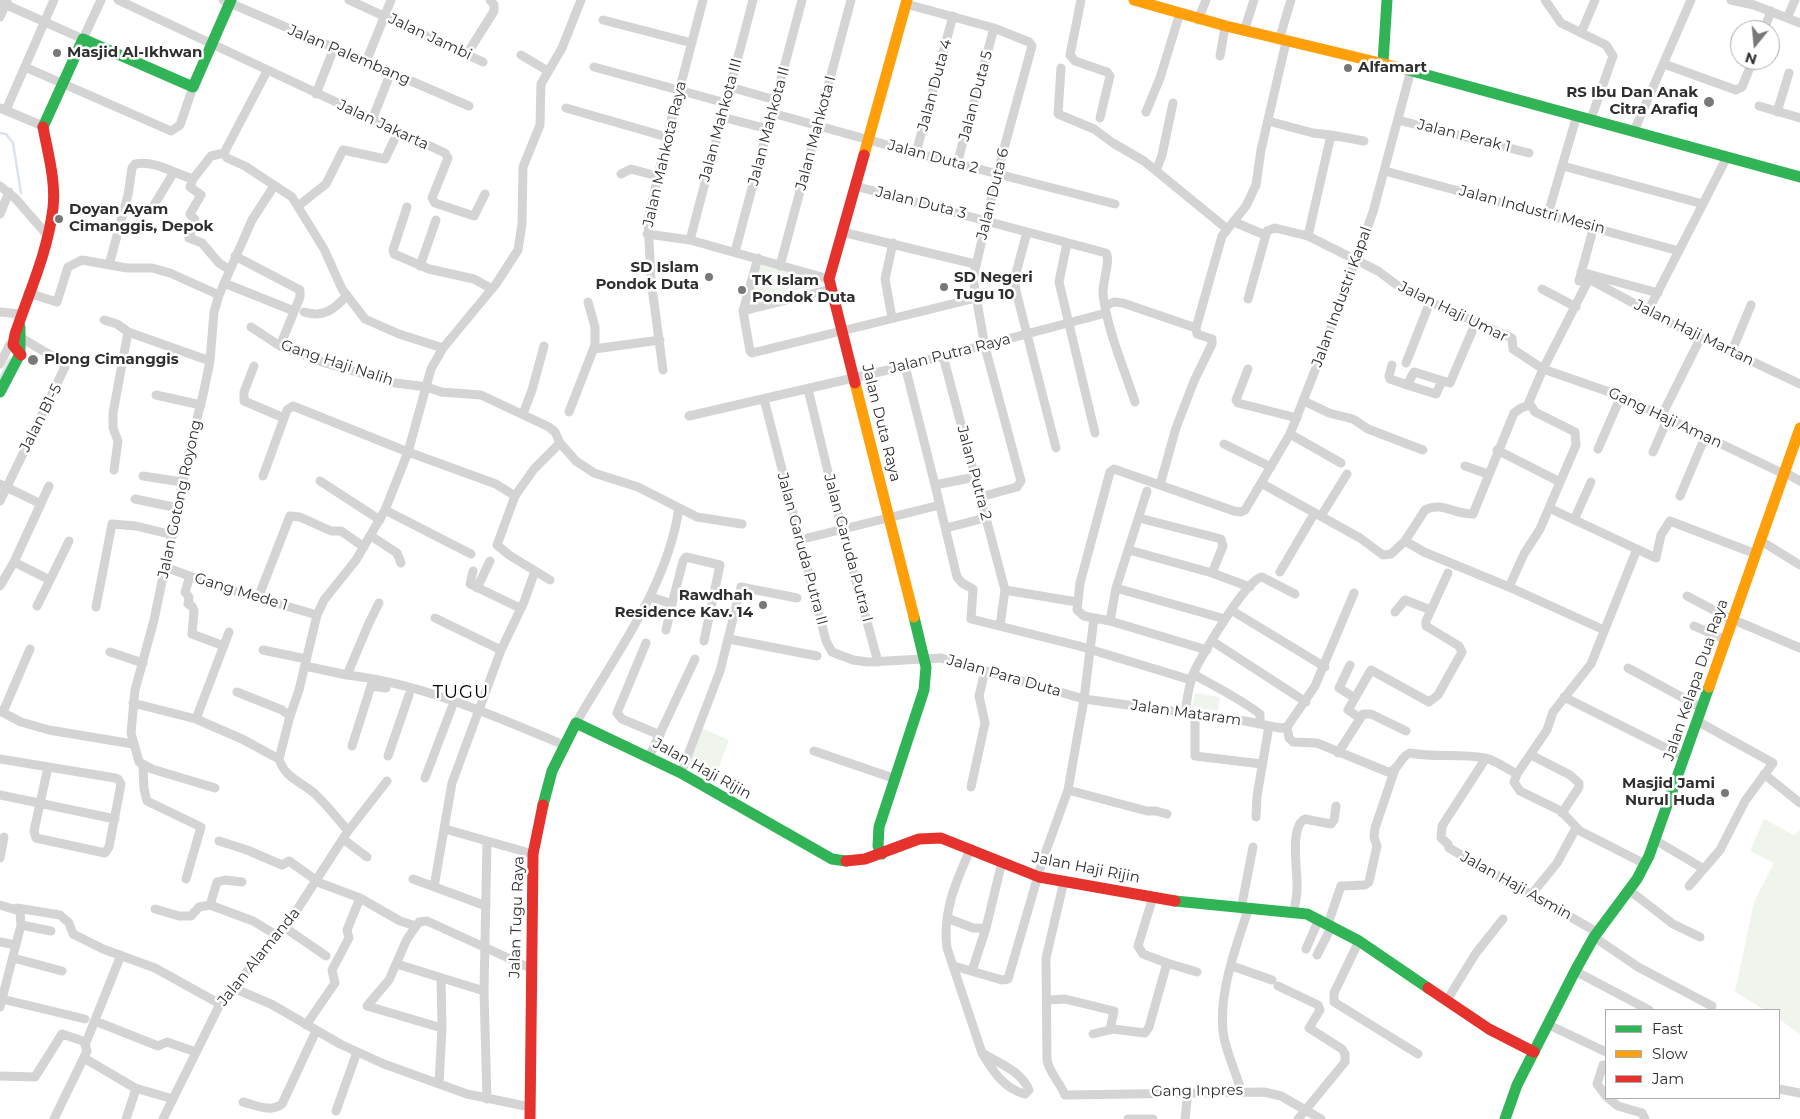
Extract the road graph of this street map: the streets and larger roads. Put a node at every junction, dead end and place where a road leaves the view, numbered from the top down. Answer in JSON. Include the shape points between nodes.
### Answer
{"nodes":[{"id":1,"x":54,"y":0,"type":"edge"},
{"id":2,"x":101,"y":0,"type":"edge"},
{"id":3,"x":118,"y":0,"type":"edge"},
{"id":4,"x":349,"y":0,"type":"edge"},
{"id":5,"x":391,"y":0,"type":"edge"},
{"id":6,"x":490,"y":0,"type":"edge"},
{"id":7,"x":581,"y":0,"type":"edge"},
{"id":8,"x":703,"y":0,"type":"edge"},
{"id":9,"x":753,"y":0,"type":"edge"},
{"id":10,"x":802,"y":0,"type":"edge"},
{"id":11,"x":852,"y":0,"type":"edge"},
{"id":12,"x":1081,"y":0,"type":"edge"},
{"id":13,"x":1134,"y":0,"type":"edge"},
{"id":14,"x":1206,"y":0,"type":"edge"},
{"id":15,"x":1254,"y":0,"type":"edge"},
{"id":16,"x":1291,"y":0,"type":"edge"},
{"id":17,"x":1387,"y":0,"type":"edge"},
{"id":18,"x":1545,"y":0,"type":"edge"},
{"id":19,"x":1595,"y":0,"type":"edge"},
{"id":20,"x":1691,"y":0,"type":"edge"},
{"id":21,"x":1731,"y":0,"type":"edge"},
{"id":22,"x":1794,"y":0,"type":"edge"},
{"id":23,"x":228,"y":1,"type":"edge"},
{"id":24,"x":4,"y":2,"type":"edge"},
{"id":25,"x":906,"y":2,"type":"edge"},
{"id":26,"x":1771,"y":11,"type":"junction"},
{"id":27,"x":0,"y":16,"type":"edge"},
{"id":28,"x":384,"y":16,"type":"junction"},
{"id":29,"x":953,"y":16,"type":"junction"},
{"id":30,"x":1179,"y":16,"type":"junction"},
{"id":31,"x":1787,"y":18,"type":"junction"},
{"id":32,"x":603,"y":20,"type":"dead end"},
{"id":33,"x":1198,"y":20,"type":"junction"},
{"id":34,"x":1768,"y":20,"type":"edge"},
{"id":35,"x":45,"y":22,"type":"junction"},
{"id":36,"x":1800,"y":23,"type":"edge"},
{"id":37,"x":1225,"y":27,"type":"junction"},
{"id":38,"x":994,"y":28,"type":"junction"},
{"id":39,"x":1244,"y":31,"type":"junction"},
{"id":40,"x":1581,"y":33,"type":"junction"},
{"id":41,"x":83,"y":39,"type":"junction"},
{"id":42,"x":1283,"y":41,"type":"junction"},
{"id":43,"x":692,"y":43,"type":"junction"},
{"id":44,"x":210,"y":45,"type":"junction"},
{"id":45,"x":334,"y":48,"type":"junction"},
{"id":46,"x":467,"y":54,"type":"junction"},
{"id":47,"x":522,"y":55,"type":"dead end"},
{"id":48,"x":1220,"y":56,"type":"dead end"},
{"id":49,"x":366,"y":62,"type":"junction"},
{"id":50,"x":484,"y":62,"type":"dead end"},
{"id":51,"x":1383,"y":62,"type":"junction"},
{"id":52,"x":1664,"y":64,"type":"junction"},
{"id":53,"x":25,"y":67,"type":"junction"},
{"id":54,"x":594,"y":67,"type":"dead end"},
{"id":55,"x":1061,"y":68,"type":"dead end"},
{"id":56,"x":1411,"y":70,"type":"junction"},
{"id":57,"x":1749,"y":70,"type":"edge"},
{"id":58,"x":267,"y":71,"type":"junction"},
{"id":59,"x":548,"y":71,"type":"junction"},
{"id":60,"x":391,"y":72,"type":"junction"},
{"id":61,"x":1789,"y":73,"type":"dead end"},
{"id":62,"x":62,"y":83,"type":"junction"},
{"id":63,"x":193,"y":87,"type":"junction"},
{"id":64,"x":730,"y":87,"type":"junction"},
{"id":65,"x":679,"y":91,"type":"junction"},
{"id":66,"x":316,"y":94,"type":"junction"},
{"id":67,"x":775,"y":100,"type":"junction"},
{"id":68,"x":726,"y":103,"type":"junction"},
{"id":69,"x":1173,"y":103,"type":"dead end"},
{"id":70,"x":469,"y":106,"type":"dead end"},
{"id":71,"x":1759,"y":106,"type":"dead end"},
{"id":72,"x":566,"y":108,"type":"dead end"},
{"id":73,"x":3,"y":109,"type":"edge"},
{"id":74,"x":1146,"y":112,"type":"dead end"},
{"id":75,"x":1777,"y":112,"type":"junction"},
{"id":76,"x":772,"y":113,"type":"junction"},
{"id":77,"x":1577,"y":115,"type":"junction"},
{"id":78,"x":722,"y":117,"type":"junction"},
{"id":79,"x":1100,"y":118,"type":"dead end"},
{"id":80,"x":1800,"y":118,"type":"edge"},
{"id":81,"x":1591,"y":119,"type":"junction"},
{"id":82,"x":372,"y":120,"type":"junction"},
{"id":83,"x":1398,"y":120,"type":"junction"},
{"id":84,"x":1268,"y":121,"type":"junction"},
{"id":85,"x":43,"y":126,"type":"junction"},
{"id":86,"x":818,"y":126,"type":"junction"},
{"id":87,"x":768,"y":129,"type":"junction"},
{"id":88,"x":1634,"y":131,"type":"junction"},
{"id":89,"x":398,"y":132,"type":"junction"},
{"id":90,"x":1331,"y":135,"type":"junction"},
{"id":91,"x":667,"y":138,"type":"junction"},
{"id":92,"x":868,"y":140,"type":"junction"},
{"id":93,"x":1364,"y":141,"type":"dead end"},
{"id":94,"x":224,"y":153,"type":"junction"},
{"id":95,"x":916,"y":153,"type":"junction"},
{"id":96,"x":1529,"y":153,"type":"dead end"},
{"id":97,"x":1727,"y":157,"type":"junction"},
{"id":98,"x":958,"y":164,"type":"junction"},
{"id":99,"x":1562,"y":166,"type":"junction"},
{"id":100,"x":1156,"y":171,"type":"junction"},
{"id":101,"x":1385,"y":171,"type":"junction"},
{"id":102,"x":174,"y":172,"type":"junction"},
{"id":103,"x":621,"y":174,"type":"dead end"},
{"id":104,"x":997,"y":174,"type":"junction"},
{"id":105,"x":657,"y":176,"type":"junction"},
{"id":106,"x":1800,"y":177,"type":"edge"},
{"id":107,"x":193,"y":180,"type":"junction"},
{"id":108,"x":0,"y":186,"type":"edge"},
{"id":109,"x":274,"y":186,"type":"junction"},
{"id":110,"x":855,"y":186,"type":"junction"},
{"id":111,"x":8,"y":192,"type":"junction"},
{"id":112,"x":485,"y":194,"type":"dead end"},
{"id":113,"x":1115,"y":204,"type":"dead end"},
{"id":114,"x":1703,"y":204,"type":"junction"},
{"id":115,"x":298,"y":206,"type":"junction"},
{"id":116,"x":407,"y":207,"type":"dead end"},
{"id":117,"x":152,"y":210,"type":"dead end"},
{"id":118,"x":0,"y":214,"type":"edge"},
{"id":119,"x":1548,"y":214,"type":"junction"},
{"id":120,"x":436,"y":220,"type":"dead end"},
{"id":121,"x":986,"y":220,"type":"junction"},
{"id":122,"x":1234,"y":222,"type":"junction"},
{"id":123,"x":1594,"y":226,"type":"junction"},
{"id":124,"x":1226,"y":228,"type":"junction"},
{"id":125,"x":842,"y":232,"type":"junction"},
{"id":126,"x":1027,"y":232,"type":"junction"},
{"id":127,"x":647,"y":234,"type":"junction"},
{"id":128,"x":1265,"y":235,"type":"junction"},
{"id":129,"x":48,"y":236,"type":"junction"},
{"id":130,"x":1308,"y":236,"type":"junction"},
{"id":131,"x":690,"y":240,"type":"junction"},
{"id":132,"x":893,"y":243,"type":"junction"},
{"id":133,"x":1067,"y":243,"type":"junction"},
{"id":134,"x":1679,"y":251,"type":"junction"},
{"id":135,"x":735,"y":252,"type":"junction"},
{"id":136,"x":235,"y":256,"type":"junction"},
{"id":137,"x":758,"y":258,"type":"junction"},
{"id":138,"x":1357,"y":260,"type":"junction"},
{"id":139,"x":975,"y":264,"type":"junction"},
{"id":140,"x":109,"y":265,"type":"junction"},
{"id":141,"x":420,"y":266,"type":"junction"},
{"id":142,"x":780,"y":266,"type":"junction"},
{"id":143,"x":230,"y":270,"type":"junction"},
{"id":144,"x":1581,"y":272,"type":"junction"},
{"id":145,"x":1579,"y":281,"type":"dead end"},
{"id":146,"x":224,"y":283,"type":"junction"},
{"id":147,"x":830,"y":284,"type":"junction"},
{"id":148,"x":1542,"y":289,"type":"dead end"},
{"id":149,"x":492,"y":290,"type":"junction"},
{"id":150,"x":28,"y":293,"type":"junction"},
{"id":151,"x":1658,"y":293,"type":"junction"},
{"id":152,"x":219,"y":295,"type":"junction"},
{"id":153,"x":347,"y":295,"type":"junction"},
{"id":154,"x":976,"y":298,"type":"junction"},
{"id":155,"x":1248,"y":299,"type":"dead end"},
{"id":156,"x":588,"y":302,"type":"dead end"},
{"id":157,"x":1430,"y":302,"type":"junction"},
{"id":158,"x":1751,"y":305,"type":"dead end"},
{"id":159,"x":1576,"y":307,"type":"junction"},
{"id":160,"x":1106,"y":310,"type":"junction"},
{"id":161,"x":743,"y":311,"type":"junction"},
{"id":162,"x":1648,"y":311,"type":"junction"},
{"id":163,"x":0,"y":312,"type":"edge"},
{"id":164,"x":299,"y":312,"type":"junction"},
{"id":165,"x":892,"y":318,"type":"junction"},
{"id":166,"x":20,"y":319,"type":"junction"},
{"id":167,"x":104,"y":320,"type":"dead end"},
{"id":168,"x":1476,"y":322,"type":"junction"},
{"id":169,"x":1069,"y":324,"type":"junction"},
{"id":170,"x":251,"y":328,"type":"dead end"},
{"id":171,"x":1196,"y":328,"type":"junction"},
{"id":172,"x":842,"y":331,"type":"junction"},
{"id":173,"x":128,"y":332,"type":"junction"},
{"id":174,"x":1026,"y":335,"type":"junction"},
{"id":175,"x":1701,"y":337,"type":"junction"},
{"id":176,"x":0,"y":340,"type":"edge"},
{"id":177,"x":660,"y":340,"type":"junction"},
{"id":178,"x":15,"y":343,"type":"junction"},
{"id":179,"x":985,"y":345,"type":"junction"},
{"id":180,"x":280,"y":346,"type":"junction"},
{"id":181,"x":544,"y":346,"type":"dead end"},
{"id":182,"x":443,"y":348,"type":"junction"},
{"id":183,"x":594,"y":349,"type":"junction"},
{"id":184,"x":1732,"y":352,"type":"junction"},
{"id":185,"x":943,"y":356,"type":"junction"},
{"id":186,"x":210,"y":360,"type":"junction"},
{"id":187,"x":1406,"y":363,"type":"dead end"},
{"id":188,"x":0,"y":364,"type":"edge"},
{"id":189,"x":1392,"y":365,"type":"dead end"},
{"id":190,"x":254,"y":366,"type":"dead end"},
{"id":191,"x":905,"y":366,"type":"junction"},
{"id":192,"x":1248,"y":369,"type":"dead end"},
{"id":193,"x":1542,"y":369,"type":"junction"},
{"id":194,"x":663,"y":370,"type":"dead end"},
{"id":195,"x":854,"y":378,"type":"junction"},
{"id":196,"x":1442,"y":381,"type":"junction"},
{"id":197,"x":1800,"y":384,"type":"edge"},
{"id":198,"x":1407,"y":385,"type":"junction"},
{"id":199,"x":427,"y":387,"type":"junction"},
{"id":200,"x":808,"y":389,"type":"junction"},
{"id":201,"x":0,"y":392,"type":"edge"},
{"id":202,"x":156,"y":396,"type":"dead end"},
{"id":203,"x":1620,"y":396,"type":"junction"},
{"id":204,"x":764,"y":399,"type":"junction"},
{"id":205,"x":1304,"y":401,"type":"junction"},
{"id":206,"x":1135,"y":402,"type":"dead end"},
{"id":207,"x":201,"y":404,"type":"junction"},
{"id":208,"x":1530,"y":405,"type":"junction"},
{"id":209,"x":570,"y":412,"type":"dead end"},
{"id":210,"x":523,"y":414,"type":"junction"},
{"id":211,"x":690,"y":416,"type":"dead end"},
{"id":212,"x":1665,"y":416,"type":"junction"},
{"id":213,"x":284,"y":418,"type":"junction"},
{"id":214,"x":1297,"y":418,"type":"junction"},
{"id":215,"x":1095,"y":433,"type":"dead end"},
{"id":216,"x":1290,"y":434,"type":"junction"},
{"id":217,"x":1799,"y":435,"type":"edge"},
{"id":218,"x":1705,"y":436,"type":"junction"},
{"id":219,"x":560,"y":443,"type":"junction"},
{"id":220,"x":1224,"y":444,"type":"dead end"},
{"id":221,"x":1056,"y":448,"type":"dead end"},
{"id":222,"x":1598,"y":449,"type":"dead end"},
{"id":223,"x":1423,"y":450,"type":"dead end"},
{"id":224,"x":1498,"y":450,"type":"junction"},
{"id":225,"x":408,"y":452,"type":"junction"},
{"id":226,"x":1653,"y":452,"type":"dead end"},
{"id":227,"x":1341,"y":463,"type":"dead end"},
{"id":228,"x":1465,"y":466,"type":"dead end"},
{"id":229,"x":1271,"y":467,"type":"junction"},
{"id":230,"x":114,"y":470,"type":"dead end"},
{"id":231,"x":1784,"y":473,"type":"junction"},
{"id":232,"x":1347,"y":474,"type":"dead end"},
{"id":233,"x":1488,"y":474,"type":"junction"},
{"id":234,"x":143,"y":476,"type":"dead end"},
{"id":235,"x":264,"y":476,"type":"dead end"},
{"id":236,"x":974,"y":477,"type":"junction"},
{"id":237,"x":1800,"y":481,"type":"edge"},
{"id":238,"x":182,"y":482,"type":"junction"},
{"id":239,"x":320,"y":482,"type":"dead end"},
{"id":240,"x":1560,"y":482,"type":"junction"},
{"id":241,"x":1591,"y":482,"type":"dead end"},
{"id":242,"x":1261,"y":483,"type":"junction"},
{"id":243,"x":934,"y":485,"type":"junction"},
{"id":244,"x":1160,"y":485,"type":"junction"},
{"id":245,"x":3,"y":486,"type":"edge"},
{"id":246,"x":48,"y":486,"type":"dead end"},
{"id":247,"x":1147,"y":491,"type":"dead end"},
{"id":248,"x":515,"y":496,"type":"junction"},
{"id":249,"x":1680,"y":496,"type":"dead end"},
{"id":250,"x":980,"y":497,"type":"junction"},
{"id":251,"x":136,"y":499,"type":"dead end"},
{"id":252,"x":0,"y":501,"type":"edge"},
{"id":253,"x":40,"y":504,"type":"junction"},
{"id":254,"x":940,"y":505,"type":"junction"},
{"id":255,"x":178,"y":508,"type":"junction"},
{"id":256,"x":679,"y":508,"type":"junction"},
{"id":257,"x":1549,"y":508,"type":"junction"},
{"id":258,"x":385,"y":510,"type":"junction"},
{"id":259,"x":1317,"y":515,"type":"junction"},
{"id":260,"x":889,"y":518,"type":"junction"},
{"id":261,"x":985,"y":518,"type":"junction"},
{"id":262,"x":1139,"y":518,"type":"junction"},
{"id":263,"x":380,"y":520,"type":"junction"},
{"id":264,"x":1574,"y":520,"type":"junction"},
{"id":265,"x":742,"y":524,"type":"dead end"},
{"id":266,"x":946,"y":528,"type":"junction"},
{"id":267,"x":842,"y":530,"type":"junction"},
{"id":268,"x":173,"y":534,"type":"junction"},
{"id":269,"x":371,"y":536,"type":"junction"},
{"id":270,"x":70,"y":540,"type":"dead end"},
{"id":271,"x":799,"y":540,"type":"junction"},
{"id":272,"x":1405,"y":541,"type":"junction"},
{"id":273,"x":1761,"y":541,"type":"junction"},
{"id":274,"x":364,"y":547,"type":"junction"},
{"id":275,"x":1637,"y":549,"type":"junction"},
{"id":276,"x":1129,"y":550,"type":"junction"},
{"id":277,"x":471,"y":554,"type":"dead end"},
{"id":278,"x":1756,"y":554,"type":"junction"},
{"id":279,"x":490,"y":561,"type":"dead end"},
{"id":280,"x":14,"y":562,"type":"junction"},
{"id":281,"x":402,"y":563,"type":"dead end"},
{"id":282,"x":1800,"y":565,"type":"edge"},
{"id":283,"x":165,"y":568,"type":"junction"},
{"id":284,"x":472,"y":571,"type":"dead end"},
{"id":285,"x":535,"y":571,"type":"junction"},
{"id":286,"x":1280,"y":572,"type":"dead end"},
{"id":287,"x":1448,"y":572,"type":"dead end"},
{"id":288,"x":1212,"y":573,"type":"junction"},
{"id":289,"x":190,"y":576,"type":"junction"},
{"id":290,"x":50,"y":580,"type":"junction"},
{"id":291,"x":550,"y":580,"type":"dead end"},
{"id":292,"x":0,"y":586,"type":"edge"},
{"id":293,"x":1250,"y":586,"type":"junction"},
{"id":294,"x":1509,"y":587,"type":"junction"},
{"id":295,"x":477,"y":588,"type":"junction"},
{"id":296,"x":1116,"y":588,"type":"junction"},
{"id":297,"x":1005,"y":590,"type":"junction"},
{"id":298,"x":1354,"y":593,"type":"dead end"},
{"id":299,"x":1295,"y":594,"type":"dead end"},
{"id":300,"x":1687,"y":596,"type":"dead end"},
{"id":301,"x":651,"y":597,"type":"junction"},
{"id":302,"x":258,"y":598,"type":"junction"},
{"id":303,"x":797,"y":598,"type":"dead end"},
{"id":304,"x":1077,"y":602,"type":"junction"},
{"id":305,"x":380,"y":603,"type":"dead end"},
{"id":306,"x":672,"y":604,"type":"junction"},
{"id":307,"x":37,"y":606,"type":"dead end"},
{"id":308,"x":96,"y":607,"type":"dead end"},
{"id":309,"x":520,"y":608,"type":"junction"},
{"id":310,"x":1231,"y":610,"type":"junction"},
{"id":311,"x":1431,"y":610,"type":"junction"},
{"id":312,"x":1395,"y":612,"type":"dead end"},
{"id":313,"x":317,"y":615,"type":"junction"},
{"id":314,"x":436,"y":618,"type":"dead end"},
{"id":315,"x":1094,"y":618,"type":"junction"},
{"id":316,"x":1225,"y":619,"type":"junction"},
{"id":317,"x":1733,"y":619,"type":"junction"},
{"id":318,"x":1110,"y":621,"type":"junction"},
{"id":319,"x":1000,"y":626,"type":"junction"},
{"id":320,"x":1694,"y":626,"type":"dead end"},
{"id":321,"x":666,"y":630,"type":"dead end"},
{"id":322,"x":1604,"y":630,"type":"junction"},
{"id":323,"x":229,"y":632,"type":"dead end"},
{"id":324,"x":729,"y":639,"type":"junction"},
{"id":325,"x":1726,"y":640,"type":"junction"},
{"id":326,"x":704,"y":641,"type":"dead end"},
{"id":327,"x":1212,"y":641,"type":"junction"},
{"id":328,"x":646,"y":643,"type":"dead end"},
{"id":329,"x":224,"y":646,"type":"junction"},
{"id":330,"x":1800,"y":648,"type":"edge"},
{"id":331,"x":30,"y":649,"type":"dead end"},
{"id":332,"x":1088,"y":649,"type":"junction"},
{"id":333,"x":263,"y":650,"type":"dead end"},
{"id":334,"x":501,"y":650,"type":"junction"},
{"id":335,"x":1206,"y":650,"type":"junction"},
{"id":336,"x":110,"y":652,"type":"dead end"},
{"id":337,"x":817,"y":656,"type":"dead end"},
{"id":338,"x":924,"y":658,"type":"junction"},
{"id":339,"x":695,"y":659,"type":"dead end"},
{"id":340,"x":878,"y":662,"type":"junction"},
{"id":341,"x":143,"y":663,"type":"junction"},
{"id":342,"x":305,"y":663,"type":"junction"},
{"id":343,"x":1350,"y":665,"type":"dead end"},
{"id":344,"x":1325,"y":667,"type":"junction"},
{"id":345,"x":1628,"y":668,"type":"dead end"},
{"id":346,"x":985,"y":671,"type":"junction"},
{"id":347,"x":347,"y":675,"type":"junction"},
{"id":348,"x":1192,"y":677,"type":"junction"},
{"id":349,"x":237,"y":692,"type":"dead end"},
{"id":350,"x":409,"y":695,"type":"junction"},
{"id":351,"x":1564,"y":697,"type":"junction"},
{"id":352,"x":1355,"y":698,"type":"junction"},
{"id":353,"x":1084,"y":699,"type":"junction"},
{"id":354,"x":1306,"y":702,"type":"junction"},
{"id":355,"x":133,"y":703,"type":"junction"},
{"id":356,"x":452,"y":707,"type":"junction"},
{"id":357,"x":1702,"y":708,"type":"junction"},
{"id":358,"x":481,"y":710,"type":"junction"},
{"id":359,"x":1,"y":712,"type":"edge"},
{"id":360,"x":1185,"y":714,"type":"junction"},
{"id":361,"x":1195,"y":715,"type":"junction"},
{"id":362,"x":290,"y":716,"type":"junction"},
{"id":363,"x":1360,"y":718,"type":"junction"},
{"id":364,"x":196,"y":719,"type":"junction"},
{"id":365,"x":1697,"y":721,"type":"junction"},
{"id":366,"x":576,"y":723,"type":"junction"},
{"id":367,"x":1265,"y":725,"type":"junction"},
{"id":368,"x":1287,"y":727,"type":"junction"},
{"id":369,"x":1406,"y":731,"type":"dead end"},
{"id":370,"x":660,"y":735,"type":"junction"},
{"id":371,"x":133,"y":744,"type":"junction"},
{"id":372,"x":564,"y":745,"type":"junction"},
{"id":373,"x":352,"y":746,"type":"dead end"},
{"id":374,"x":814,"y":751,"type":"dead end"},
{"id":375,"x":1338,"y":753,"type":"junction"},
{"id":376,"x":1530,"y":755,"type":"junction"},
{"id":377,"x":388,"y":756,"type":"dead end"},
{"id":378,"x":649,"y":757,"type":"junction"},
{"id":379,"x":1486,"y":758,"type":"junction"},
{"id":380,"x":1684,"y":758,"type":"junction"},
{"id":381,"x":0,"y":759,"type":"edge"},
{"id":382,"x":279,"y":759,"type":"junction"},
{"id":383,"x":1262,"y":764,"type":"junction"},
{"id":384,"x":143,"y":766,"type":"junction"},
{"id":385,"x":48,"y":767,"type":"junction"},
{"id":386,"x":1395,"y":769,"type":"junction"},
{"id":387,"x":681,"y":773,"type":"junction"},
{"id":388,"x":1517,"y":774,"type":"junction"},
{"id":389,"x":1764,"y":774,"type":"junction"},
{"id":390,"x":425,"y":778,"type":"dead end"},
{"id":391,"x":896,"y":779,"type":"junction"},
{"id":392,"x":387,"y":780,"type":"dead end"},
{"id":393,"x":971,"y":787,"type":"dead end"},
{"id":394,"x":215,"y":788,"type":"dead end"},
{"id":395,"x":1068,"y":790,"type":"junction"},
{"id":396,"x":0,"y":795,"type":"edge"},
{"id":397,"x":40,"y":804,"type":"junction"},
{"id":398,"x":1800,"y":804,"type":"edge"},
{"id":399,"x":1336,"y":806,"type":"dead end"},
{"id":400,"x":1562,"y":813,"type":"junction"},
{"id":401,"x":1167,"y":814,"type":"dead end"},
{"id":402,"x":1256,"y":817,"type":"dead end"},
{"id":403,"x":114,"y":819,"type":"junction"},
{"id":404,"x":1576,"y":828,"type":"junction"},
{"id":405,"x":445,"y":829,"type":"junction"},
{"id":406,"x":347,"y":832,"type":"junction"},
{"id":407,"x":4,"y":837,"type":"dead end"},
{"id":408,"x":1655,"y":840,"type":"junction"},
{"id":409,"x":219,"y":841,"type":"dead end"},
{"id":410,"x":487,"y":841,"type":"junction"},
{"id":411,"x":1253,"y":847,"type":"dead end"},
{"id":412,"x":971,"y":848,"type":"junction"},
{"id":413,"x":534,"y":854,"type":"junction"},
{"id":414,"x":882,"y":854,"type":"junction"},
{"id":415,"x":367,"y":857,"type":"dead end"},
{"id":416,"x":0,"y":858,"type":"edge"},
{"id":417,"x":1002,"y":862,"type":"junction"},
{"id":418,"x":1645,"y":864,"type":"junction"},
{"id":419,"x":1704,"y":869,"type":"junction"},
{"id":420,"x":1039,"y":877,"type":"junction"},
{"id":421,"x":186,"y":879,"type":"dead end"},
{"id":422,"x":412,"y":879,"type":"dead end"},
{"id":423,"x":317,"y":881,"type":"junction"},
{"id":424,"x":1064,"y":881,"type":"junction"},
{"id":425,"x":242,"y":882,"type":"dead end"},
{"id":426,"x":1689,"y":886,"type":"dead end"},
{"id":427,"x":434,"y":887,"type":"junction"},
{"id":428,"x":1629,"y":890,"type":"junction"},
{"id":429,"x":1531,"y":895,"type":"junction"},
{"id":430,"x":1153,"y":897,"type":"junction"},
{"id":431,"x":360,"y":898,"type":"junction"},
{"id":432,"x":0,"y":904,"type":"edge"},
{"id":433,"x":210,"y":905,"type":"junction"},
{"id":434,"x":486,"y":906,"type":"junction"},
{"id":435,"x":17,"y":908,"type":"junction"},
{"id":436,"x":155,"y":908,"type":"dead end"},
{"id":437,"x":1244,"y":909,"type":"junction"},
{"id":438,"x":1294,"y":912,"type":"junction"},
{"id":439,"x":947,"y":918,"type":"junction"},
{"id":440,"x":1503,"y":919,"type":"dead end"},
{"id":441,"x":1326,"y":923,"type":"junction"},
{"id":442,"x":417,"y":924,"type":"junction"},
{"id":443,"x":21,"y":925,"type":"junction"},
{"id":444,"x":284,"y":927,"type":"junction"},
{"id":445,"x":986,"y":928,"type":"junction"},
{"id":446,"x":51,"y":931,"type":"dead end"},
{"id":447,"x":1595,"y":935,"type":"junction"},
{"id":448,"x":278,"y":936,"type":"junction"},
{"id":449,"x":1700,"y":937,"type":"dead end"},
{"id":450,"x":1359,"y":941,"type":"junction"},
{"id":451,"x":0,"y":942,"type":"edge"},
{"id":452,"x":16,"y":946,"type":"junction"},
{"id":453,"x":1306,"y":949,"type":"dead end"},
{"id":454,"x":486,"y":950,"type":"junction"},
{"id":455,"x":121,"y":955,"type":"junction"},
{"id":456,"x":326,"y":956,"type":"dead end"},
{"id":457,"x":1317,"y":956,"type":"dead end"},
{"id":458,"x":13,"y":958,"type":"junction"},
{"id":459,"x":1167,"y":963,"type":"junction"},
{"id":460,"x":397,"y":964,"type":"junction"},
{"id":461,"x":954,"y":966,"type":"junction"},
{"id":462,"x":1232,"y":966,"type":"junction"},
{"id":463,"x":530,"y":968,"type":"junction"},
{"id":464,"x":62,"y":971,"type":"dead end"},
{"id":465,"x":972,"y":971,"type":"junction"},
{"id":466,"x":1575,"y":971,"type":"junction"},
{"id":467,"x":1197,"y":972,"type":"dead end"},
{"id":468,"x":441,"y":978,"type":"junction"},
{"id":469,"x":233,"y":988,"type":"junction"},
{"id":470,"x":2,"y":989,"type":"edge"},
{"id":471,"x":484,"y":991,"type":"junction"},
{"id":472,"x":1048,"y":1000,"type":"junction"},
{"id":473,"x":1447,"y":1000,"type":"junction"},
{"id":474,"x":1,"y":1003,"type":"edge"},
{"id":475,"x":220,"y":1004,"type":"junction"},
{"id":476,"x":1712,"y":1006,"type":"dead end"},
{"id":477,"x":1647,"y":1009,"type":"edge"},
{"id":478,"x":85,"y":1019,"type":"dead end"},
{"id":479,"x":95,"y":1021,"type":"junction"},
{"id":480,"x":306,"y":1025,"type":"junction"},
{"id":481,"x":1549,"y":1025,"type":"junction"},
{"id":482,"x":442,"y":1028,"type":"junction"},
{"id":483,"x":1110,"y":1030,"type":"junction"},
{"id":484,"x":316,"y":1031,"type":"junction"},
{"id":485,"x":1093,"y":1034,"type":"dead end"},
{"id":486,"x":86,"y":1042,"type":"junction"},
{"id":487,"x":196,"y":1052,"type":"junction"},
{"id":488,"x":357,"y":1052,"type":"junction"},
{"id":489,"x":1534,"y":1052,"type":"junction"},
{"id":490,"x":1605,"y":1052,"type":"edge"},
{"id":491,"x":982,"y":1053,"type":"junction"},
{"id":492,"x":1418,"y":1054,"type":"dead end"},
{"id":493,"x":84,"y":1058,"type":"junction"},
{"id":494,"x":1603,"y":1065,"type":"dead end"},
{"id":495,"x":0,"y":1076,"type":"edge"},
{"id":496,"x":439,"y":1084,"type":"junction"},
{"id":497,"x":136,"y":1089,"type":"junction"},
{"id":498,"x":1780,"y":1089,"type":"edge"},
{"id":499,"x":1241,"y":1090,"type":"junction"},
{"id":500,"x":1188,"y":1091,"type":"junction"},
{"id":501,"x":1800,"y":1093,"type":"edge"},
{"id":502,"x":1605,"y":1094,"type":"edge"},
{"id":503,"x":173,"y":1099,"type":"junction"},
{"id":504,"x":487,"y":1099,"type":"junction"},
{"id":505,"x":1609,"y":1099,"type":"edge"},
{"id":506,"x":243,"y":1102,"type":"dead end"},
{"id":507,"x":530,"y":1107,"type":"junction"},
{"id":508,"x":1305,"y":1109,"type":"junction"},
{"id":509,"x":336,"y":1111,"type":"dead end"},
{"id":510,"x":54,"y":1119,"type":"edge"},
{"id":511,"x":126,"y":1119,"type":"edge"},
{"id":512,"x":163,"y":1119,"type":"edge"},
{"id":513,"x":530,"y":1119,"type":"edge"},
{"id":514,"x":1128,"y":1119,"type":"edge"},
{"id":515,"x":1153,"y":1119,"type":"edge"},
{"id":516,"x":1185,"y":1119,"type":"edge"},
{"id":517,"x":1298,"y":1119,"type":"edge"},
{"id":518,"x":1321,"y":1119,"type":"edge"},
{"id":519,"x":1505,"y":1119,"type":"edge"},
{"id":520,"x":1645,"y":1119,"type":"edge"}],
"edges":[{"from":1,"to":35,"type":"street"},
{"from":2,"to":41,"type":"street"},
{"from":3,"to":44,"type":"street","name":"Jalan Jakarta"},
{"from":4,"to":28,"type":"street","name":"Jalan Jambi"},
{"from":5,"to":28,"type":"street"},
{"from":6,"to":46,"type":"street","via":[[494,11]]},
{"from":7,"to":59,"type":"street","via":[[564,43]]},
{"from":8,"to":43,"type":"street","name":"Jalan Mahkota Raya"},
{"from":9,"to":64,"type":"street","name":"Jalan Mahkota III"},
{"from":10,"to":67,"type":"street","name":"Jalan Mahkota II"},
{"from":11,"to":86,"type":"street","name":"Jalan Mahkota I"},
{"from":12,"to":79,"type":"street","via":[[1070,55],[1075,61],[1110,76]]},
{"from":13,"to":30,"type":"street"},
{"from":14,"to":33,"type":"street"},
{"from":15,"to":39,"type":"street"},
{"from":16,"to":42,"type":"street"},
{"from":17,"to":51,"type":"street"},
{"from":18,"to":40,"type":"street","via":[[1561,23]]},
{"from":19,"to":40,"type":"street"},
{"from":20,"to":52,"type":"street"},
{"from":21,"to":26,"type":"street"},
{"from":22,"to":31,"type":"street"},
{"from":23,"to":44,"type":"street"},
{"from":23,"to":45,"type":"street","name":"Jalan Palembang"},
{"from":24,"to":27,"type":"street"},
{"from":24,"to":35,"type":"street"},
{"from":25,"to":29,"type":"street"},
{"from":25,"to":92,"type":"street","name":"Jalan Duta Raya"},
{"from":26,"to":31,"type":"street"},
{"from":26,"to":34,"type":"street"},
{"from":28,"to":46,"type":"street","name":"Jalan Jambi"},
{"from":28,"to":49,"type":"street"},
{"from":29,"to":38,"type":"street"},
{"from":29,"to":95,"type":"street","name":"Jalan Duta 4"},
{"from":30,"to":33,"type":"street"},
{"from":30,"to":74,"type":"street"},
{"from":31,"to":36,"type":"street"},
{"from":32,"to":43,"type":"street"},
{"from":33,"to":37,"type":"street"},
{"from":35,"to":41,"type":"street"},
{"from":35,"to":53,"type":"street"},
{"from":37,"to":39,"type":"street"},
{"from":37,"to":48,"type":"street"},
{"from":38,"to":98,"type":"street","name":"Jalan Duta 5"},
{"from":38,"to":104,"type":"street","name":"Jalan Duta 6","via":[[1031,44],[1032,51]]},
{"from":39,"to":42,"type":"street"},
{"from":40,"to":81,"type":"street","via":[[1606,45],[1613,56]]},
{"from":41,"to":62,"type":"street"},
{"from":41,"to":63,"type":"street"},
{"from":42,"to":51,"type":"street"},
{"from":42,"to":84,"type":"street"},
{"from":43,"to":65,"type":"street","name":"Jalan Mahkota Raya"},
{"from":44,"to":58,"type":"street","name":"Jalan Jakarta"},
{"from":44,"to":63,"type":"street"},
{"from":45,"to":49,"type":"street","name":"Jalan Palembang"},
{"from":45,"to":66,"type":"street"},
{"from":46,"to":50,"type":"street","name":"Jalan Jambi"},
{"from":47,"to":59,"type":"street"},
{"from":49,"to":60,"type":"street","name":"Jalan Palembang"},
{"from":51,"to":56,"type":"street"},
{"from":52,"to":57,"type":"street","via":[[1736,90],[1742,88]]},
{"from":52,"to":88,"type":"street"},
{"from":53,"to":62,"type":"street"},
{"from":53,"to":73,"type":"street"},
{"from":54,"to":65,"type":"street"},
{"from":55,"to":100,"type":"street","via":[[1058,114],[1094,129]]},
{"from":56,"to":77,"type":"street"},
{"from":56,"to":83,"type":"street","name":"Jalan Industri Kapal"},
{"from":58,"to":66,"type":"street","name":"Jalan Jakarta"},
{"from":58,"to":94,"type":"street"},
{"from":59,"to":149,"type":"street","via":[[540,90],[538,132],[523,167],[519,244]]},
{"from":60,"to":70,"type":"street","name":"Jalan Palembang"},
{"from":60,"to":82,"type":"street"},
{"from":61,"to":75,"type":"street"},
{"from":62,"to":63,"type":"street","via":[[171,131],[180,125]]},
{"from":62,"to":85,"type":"street"},
{"from":64,"to":67,"type":"street"},
{"from":64,"to":68,"type":"street","name":"Jalan Mahkota III"},
{"from":65,"to":68,"type":"street"},
{"from":65,"to":91,"type":"street","name":"Jalan Mahkota Raya"},
{"from":66,"to":82,"type":"street","name":"Jalan Jakarta"},
{"from":67,"to":76,"type":"street","name":"Jalan Mahkota II"},
{"from":68,"to":78,"type":"street","name":"Jalan Mahkota III"},
{"from":69,"to":100,"type":"street"},
{"from":71,"to":75,"type":"street"},
{"from":72,"to":91,"type":"street"},
{"from":73,"to":85,"type":"street"},
{"from":75,"to":80,"type":"street"},
{"from":76,"to":86,"type":"street","name":"Jalan Duta 2"},
{"from":76,"to":87,"type":"street","name":"Jalan Mahkota II"},
{"from":77,"to":81,"type":"street"},
{"from":77,"to":99,"type":"street"},
{"from":78,"to":87,"type":"street"},
{"from":78,"to":131,"type":"street","name":"Jalan Mahkota III"},
{"from":81,"to":88,"type":"street"},
{"from":82,"to":89,"type":"street","name":"Jalan Jakarta"},
{"from":83,"to":96,"type":"street","name":"Jalan Perak 1"},
{"from":83,"to":101,"type":"street","name":"Jalan Industri Kapal"},
{"from":84,"to":90,"type":"street"},
{"from":84,"to":122,"type":"street","via":[[1256,184]]},
{"from":85,"to":129,"type":"street","via":[[53,184],[54,207]]},
{"from":86,"to":92,"type":"street","name":"Jalan Duta 2"},
{"from":86,"to":142,"type":"street","name":"Jalan Mahkota I"},
{"from":87,"to":135,"type":"street","name":"Jalan Mahkota II"},
{"from":88,"to":97,"type":"street"},
{"from":89,"to":112,"type":"street","name":"Jalan Jakarta","via":[[447,155],[448,161],[433,201],[474,216]]},
{"from":89,"to":115,"type":"street","via":[[383,160],[343,150],[326,184]]},
{"from":90,"to":93,"type":"street"},
{"from":90,"to":130,"type":"street"},
{"from":91,"to":105,"type":"street","name":"Jalan Mahkota Raya"},
{"from":92,"to":95,"type":"street","name":"Jalan Duta 2"},
{"from":92,"to":110,"type":"street","name":"Jalan Duta Raya"},
{"from":94,"to":107,"type":"street","via":[[211,156]]},
{"from":94,"to":109,"type":"street","via":[[226,158]]},
{"from":95,"to":98,"type":"street","name":"Jalan Duta 2"},
{"from":97,"to":106,"type":"street"},
{"from":97,"to":114,"type":"street"},
{"from":98,"to":104,"type":"street","name":"Jalan Duta 2"},
{"from":99,"to":114,"type":"street"},
{"from":99,"to":119,"type":"street"},
{"from":100,"to":124,"type":"street"},
{"from":101,"to":119,"type":"street","name":"Jalan Industri Mesin"},
{"from":101,"to":138,"type":"street","name":"Jalan Industri Kapal"},
{"from":102,"to":107,"type":"street"},
{"from":102,"to":117,"type":"street"},
{"from":102,"to":140,"type":"street","via":[[142,163],[132,168]]},
{"from":103,"to":105,"type":"street","via":[[632,169]]},
{"from":104,"to":113,"type":"street","name":"Jalan Duta 2"},
{"from":104,"to":121,"type":"street","name":"Jalan Duta 6"},
{"from":105,"to":127,"type":"street","name":"Jalan Mahkota Raya"},
{"from":107,"to":143,"type":"street","via":[[190,187],[200,196],[190,214],[194,222],[189,238],[202,244]]},
{"from":108,"to":111,"type":"street"},
{"from":109,"to":115,"type":"street"},
{"from":109,"to":136,"type":"street","name":"Jalan Gotong Royong","via":[[252,220]]},
{"from":110,"to":121,"type":"street","name":"Jalan Duta 3"},
{"from":110,"to":125,"type":"street","name":"Jalan Duta Raya"},
{"from":111,"to":118,"type":"street"},
{"from":111,"to":129,"type":"street"},
{"from":114,"to":134,"type":"street"},
{"from":115,"to":153,"type":"street"},
{"from":116,"to":141,"type":"street","via":[[393,250],[398,257]]},
{"from":119,"to":123,"type":"street","name":"Jalan Industri Mesin"},
{"from":120,"to":141,"type":"street"},
{"from":121,"to":126,"type":"street","name":"Jalan Duta 3"},
{"from":121,"to":139,"type":"street","name":"Jalan Duta 6"},
{"from":122,"to":124,"type":"street"},
{"from":122,"to":128,"type":"street"},
{"from":123,"to":134,"type":"street","name":"Jalan Industri Mesin"},
{"from":123,"to":144,"type":"street"},
{"from":124,"to":171,"type":"street"},
{"from":125,"to":132,"type":"street"},
{"from":125,"to":147,"type":"street","name":"Jalan Duta Raya"},
{"from":126,"to":133,"type":"street","name":"Jalan Duta 3"},
{"from":126,"to":174,"type":"street","via":[[1015,284]]},
{"from":127,"to":131,"type":"street"},
{"from":127,"to":177,"type":"street","name":"Jalan Mahkota Raya"},
{"from":128,"to":130,"type":"street","name":"Jalan Haji Umar","via":[[1275,228]]},
{"from":128,"to":155,"type":"street"},
{"from":129,"to":150,"type":"street"},
{"from":130,"to":138,"type":"street","name":"Jalan Haji Umar"},
{"from":131,"to":135,"type":"street"},
{"from":132,"to":139,"type":"street"},
{"from":132,"to":165,"type":"street","via":[[885,279]]},
{"from":133,"to":160,"type":"street","name":"Jalan Duta 3","via":[[1108,255],[1103,286]]},
{"from":133,"to":169,"type":"street","via":[[1059,277]]},
{"from":134,"to":151,"type":"street"},
{"from":135,"to":137,"type":"street"},
{"from":136,"to":143,"type":"street","name":"Jalan Gotong Royong"},
{"from":136,"to":164,"type":"street","via":[[300,290]]},
{"from":137,"to":142,"type":"street"},
{"from":137,"to":161,"type":"street"},
{"from":138,"to":157,"type":"street","name":"Jalan Haji Umar","via":[[1383,274],[1395,286]]},
{"from":138,"to":205,"type":"street","name":"Jalan Industri Kapal"},
{"from":139,"to":154,"type":"street","name":"Jalan Duta 6"},
{"from":140,"to":150,"type":"street","via":[[82,260],[73,264],[55,302]]},
{"from":140,"to":152,"type":"street","via":[[152,268]]},
{"from":141,"to":149,"type":"street","via":[[474,279]]},
{"from":142,"to":147,"type":"street"},
{"from":143,"to":146,"type":"street","name":"Jalan Gotong Royong"},
{"from":144,"to":145,"type":"street"},
{"from":144,"to":151,"type":"street"},
{"from":146,"to":152,"type":"street","name":"Jalan Gotong Royong"},
{"from":146,"to":164,"type":"street"},
{"from":147,"to":161,"type":"street"},
{"from":147,"to":172,"type":"street","name":"Jalan Duta Raya"},
{"from":148,"to":159,"type":"street"},
{"from":149,"to":182,"type":"street"},
{"from":150,"to":166,"type":"street"},
{"from":151,"to":162,"type":"street"},
{"from":152,"to":186,"type":"street","name":"Jalan Gotong Royong","via":[[214,312]]},
{"from":153,"to":164,"type":"street","via":[[328,312]]},
{"from":153,"to":182,"type":"street","via":[[369,322]]},
{"from":154,"to":165,"type":"street"},
{"from":154,"to":179,"type":"street","name":"Jalan Duta 6"},
{"from":156,"to":183,"type":"street","via":[[596,336]]},
{"from":157,"to":168,"type":"street","name":"Jalan Haji Umar"},
{"from":157,"to":187,"type":"street"},
{"from":158,"to":184,"type":"street"},
{"from":159,"to":162,"type":"street","name":"Jalan Haji Martan","via":[[1589,279]]},
{"from":159,"to":193,"type":"street"},
{"from":160,"to":169,"type":"street","name":"Jalan Putra Raya"},
{"from":160,"to":171,"type":"street","name":"Jalan Putra Raya","via":[[1114,302],[1123,303]]},
{"from":160,"to":206,"type":"street"},
{"from":161,"to":172,"type":"street","via":[[752,353]]},
{"from":162,"to":175,"type":"street","name":"Jalan Haji Martan"},
{"from":163,"to":166,"type":"street"},
{"from":164,"to":180,"type":"street"},
{"from":165,"to":172,"type":"street"},
{"from":166,"to":178,"type":"street"},
{"from":167,"to":173,"type":"street"},
{"from":168,"to":193,"type":"street","name":"Jalan Haji Umar","via":[[1512,338],[1513,349]]},
{"from":168,"to":196,"type":"street","via":[[1451,381],[1448,384]]},
{"from":169,"to":174,"type":"street","name":"Jalan Putra Raya"},
{"from":169,"to":215,"type":"street"},
{"from":170,"to":180,"type":"street","name":"Gang Haji Nalih"},
{"from":171,"to":244,"type":"street","via":[[1198,334],[1213,341],[1176,428]]},
{"from":172,"to":195,"type":"street","name":"Jalan Duta Raya"},
{"from":173,"to":186,"type":"street"},
{"from":173,"to":230,"type":"street","via":[[113,413],[113,428],[118,441]]},
{"from":174,"to":179,"type":"street","name":"Jalan Putra Raya"},
{"from":174,"to":221,"type":"street"},
{"from":175,"to":184,"type":"street","name":"Jalan Haji Martan"},
{"from":175,"to":212,"type":"street"},
{"from":176,"to":178,"type":"street"},
{"from":177,"to":183,"type":"street"},
{"from":177,"to":194,"type":"street","name":"Jalan Mahkota Raya"},
{"from":178,"to":188,"type":"street"},
{"from":178,"to":201,"type":"street","via":[[20,355]]},
{"from":178,"to":245,"type":"street","name":"Jalan B1-5","via":[[62,362],[65,367]]},
{"from":179,"to":185,"type":"street","name":"Jalan Putra Raya"},
{"from":179,"to":250,"type":"street","name":"Jalan Duta 6","via":[[1021,481],[1017,487]]},
{"from":180,"to":199,"type":"street","name":"Gang Haji Nalih","via":[[395,383]]},
{"from":181,"to":210,"type":"street"},
{"from":182,"to":199,"type":"street","via":[[430,369]]},
{"from":183,"to":209,"type":"street"},
{"from":184,"to":197,"type":"street","name":"Jalan Haji Martan"},
{"from":185,"to":191,"type":"street","name":"Jalan Putra Raya"},
{"from":185,"to":236,"type":"street","name":"Jalan Putra 2"},
{"from":186,"to":207,"type":"street","name":"Jalan Gotong Royong"},
{"from":189,"to":198,"type":"street","via":[[1389,378]]},
{"from":190,"to":213,"type":"street","via":[[244,401]]},
{"from":191,"to":195,"type":"street","name":"Jalan Putra Raya"},
{"from":191,"to":243,"type":"street"},
{"from":192,"to":214,"type":"street","via":[[1236,400],[1238,404]]},
{"from":193,"to":203,"type":"street","name":"Gang Haji Aman"},
{"from":193,"to":208,"type":"street"},
{"from":195,"to":200,"type":"street","name":"Jalan Putra Raya"},
{"from":195,"to":260,"type":"street","name":"Jalan Duta Raya"},
{"from":196,"to":198,"type":"street","via":[[1414,372]]},
{"from":196,"to":198,"type":"street","via":[[1436,394]]},
{"from":199,"to":210,"type":"street","name":"Gang Haji Nalih","via":[[441,392],[474,393]]},
{"from":199,"to":225,"type":"street"},
{"from":200,"to":204,"type":"street","name":"Jalan Putra Raya"},
{"from":200,"to":267,"type":"street","name":"Jalan Garuda Putra I"},
{"from":202,"to":207,"type":"street"},
{"from":203,"to":212,"type":"street","name":"Gang Haji Aman"},
{"from":203,"to":222,"type":"street"},
{"from":204,"to":211,"type":"street","name":"Jalan Putra Raya"},
{"from":204,"to":271,"type":"street","name":"Jalan Garuda Putra II"},
{"from":205,"to":214,"type":"street","name":"Jalan Industri Kapal"},
{"from":205,"to":223,"type":"street"},
{"from":207,"to":238,"type":"street","name":"Jalan Gotong Royong"},
{"from":208,"to":224,"type":"street","via":[[1514,413]]},
{"from":208,"to":240,"type":"street","via":[[1535,412],[1576,435],[1576,444]]},
{"from":210,"to":219,"type":"street","name":"Gang Haji Nalih","via":[[555,432]]},
{"from":212,"to":218,"type":"street","name":"Gang Haji Aman"},
{"from":212,"to":226,"type":"street"},
{"from":213,"to":225,"type":"street","via":[[293,406]]},
{"from":213,"to":235,"type":"street"},
{"from":214,"to":216,"type":"street","name":"Jalan Industri Kapal"},
{"from":216,"to":227,"type":"street"},
{"from":216,"to":229,"type":"street","name":"Jalan Industri Kapal"},
{"from":217,"to":231,"type":"street","name":"Jalan Kelapa Dua Raya"},
{"from":218,"to":231,"type":"street","name":"Gang Haji Aman"},
{"from":218,"to":249,"type":"street"},
{"from":219,"to":248,"type":"street","via":[[534,469]]},
{"from":219,"to":256,"type":"street","name":"Gang Haji Nalih","via":[[576,461],[594,473],[638,487]]},
{"from":220,"to":229,"type":"street"},
{"from":224,"to":233,"type":"street"},
{"from":224,"to":240,"type":"street"},
{"from":225,"to":248,"type":"street","via":[[496,484]]},
{"from":225,"to":258,"type":"street"},
{"from":228,"to":233,"type":"street"},
{"from":229,"to":242,"type":"street","name":"Jalan Industri Kapal"},
{"from":231,"to":237,"type":"street","name":"Gang Haji Aman"},
{"from":231,"to":273,"type":"street","name":"Jalan Kelapa Dua Raya"},
{"from":232,"to":259,"type":"street"},
{"from":233,"to":272,"type":"street","via":[[1473,514],[1430,507]]},
{"from":234,"to":238,"type":"street"},
{"from":236,"to":243,"type":"street"},
{"from":236,"to":250,"type":"street","name":"Jalan Putra 2"},
{"from":238,"to":255,"type":"street","name":"Jalan Gotong Royong"},
{"from":239,"to":263,"type":"street"},
{"from":240,"to":257,"type":"street"},
{"from":241,"to":264,"type":"street"},
{"from":242,"to":244,"type":"street","name":"Jalan Industri Kapal","via":[[1244,512]]},
{"from":242,"to":259,"type":"street"},
{"from":243,"to":254,"type":"street"},
{"from":244,"to":304,"type":"street","via":[[1111,470]]},
{"from":245,"to":252,"type":"street"},
{"from":245,"to":253,"type":"street"},
{"from":246,"to":253,"type":"street"},
{"from":247,"to":262,"type":"street"},
{"from":248,"to":285,"type":"street","via":[[497,545]]},
{"from":250,"to":261,"type":"street","name":"Jalan Putra 2"},
{"from":251,"to":255,"type":"street"},
{"from":253,"to":280,"type":"street"},
{"from":254,"to":260,"type":"street"},
{"from":254,"to":266,"type":"street"},
{"from":255,"to":268,"type":"street","name":"Jalan Gotong Royong"},
{"from":256,"to":265,"type":"street","name":"Gang Haji Nalih","via":[[697,516]]},
{"from":256,"to":301,"type":"street","via":[[668,556]]},
{"from":257,"to":264,"type":"street"},
{"from":257,"to":294,"type":"street"},
{"from":258,"to":263,"type":"street"},
{"from":258,"to":277,"type":"street"},
{"from":259,"to":272,"type":"street","via":[[1384,555],[1391,554]]},
{"from":259,"to":286,"type":"street"},
{"from":260,"to":267,"type":"street"},
{"from":260,"to":338,"type":"street","name":"Jalan Duta Raya"},
{"from":261,"to":266,"type":"street"},
{"from":261,"to":297,"type":"street","name":"Jalan Putra 2"},
{"from":262,"to":276,"type":"street"},
{"from":262,"to":288,"type":"street","via":[[1221,539],[1223,546]]},
{"from":263,"to":269,"type":"street"},
{"from":264,"to":275,"type":"street"},
{"from":266,"to":319,"type":"street","via":[[959,580],[973,590],[971,619]]},
{"from":267,"to":271,"type":"street"},
{"from":267,"to":340,"type":"street","name":"Jalan Garuda Putra I"},
{"from":268,"to":283,"type":"street","name":"Jalan Gotong Royong"},
{"from":268,"to":308,"type":"street","via":[[112,524]]},
{"from":269,"to":274,"type":"street"},
{"from":269,"to":281,"type":"street","via":[[397,553]]},
{"from":270,"to":290,"type":"street"},
{"from":271,"to":340,"type":"street","name":"Jalan Garuda Putra II","via":[[828,648],[844,658]]},
{"from":272,"to":294,"type":"street"},
{"from":273,"to":278,"type":"street","name":"Jalan Kelapa Dua Raya"},
{"from":273,"to":282,"type":"street"},
{"from":274,"to":302,"type":"street","via":[[341,531],[331,531],[290,516]]},
{"from":274,"to":313,"type":"street","via":[[324,600]]},
{"from":275,"to":278,"type":"street","via":[[1656,558],[1660,539],[1670,521]]},
{"from":275,"to":322,"type":"street"},
{"from":276,"to":288,"type":"street"},
{"from":276,"to":296,"type":"street"},
{"from":278,"to":317,"type":"street","name":"Jalan Kelapa Dua Raya"},
{"from":279,"to":295,"type":"street"},
{"from":280,"to":290,"type":"street"},
{"from":280,"to":292,"type":"street"},
{"from":283,"to":289,"type":"street","name":"Gang Mede 1"},
{"from":283,"to":341,"type":"street","name":"Jalan Gotong Royong"},
{"from":284,"to":295,"type":"street","via":[[469,582]]},
{"from":285,"to":291,"type":"street"},
{"from":285,"to":309,"type":"street"},
{"from":287,"to":311,"type":"street"},
{"from":288,"to":293,"type":"street"},
{"from":289,"to":302,"type":"street","name":"Gang Mede 1"},
{"from":289,"to":329,"type":"street","via":[[185,592],[194,611],[192,634]]},
{"from":290,"to":307,"type":"street"},
{"from":293,"to":299,"type":"street","via":[[1260,576]]},
{"from":293,"to":310,"type":"street"},
{"from":294,"to":322,"type":"street"},
{"from":295,"to":309,"type":"street"},
{"from":296,"to":316,"type":"street"},
{"from":296,"to":318,"type":"street"},
{"from":297,"to":304,"type":"street"},
{"from":297,"to":319,"type":"street","name":"Jalan Putra 2"},
{"from":298,"to":344,"type":"street"},
{"from":300,"to":317,"type":"street"},
{"from":301,"to":306,"type":"street"},
{"from":301,"to":366,"type":"street"},
{"from":302,"to":313,"type":"street","name":"Gang Mede 1"},
{"from":303,"to":324,"type":"street","via":[[741,587]]},
{"from":304,"to":315,"type":"street","via":[[1080,613]]},
{"from":305,"to":347,"type":"street"},
{"from":306,"to":321,"type":"street"},
{"from":306,"to":326,"type":"street","via":[[686,557],[720,565]]},
{"from":309,"to":334,"type":"street"},
{"from":310,"to":316,"type":"street"},
{"from":310,"to":344,"type":"street"},
{"from":311,"to":312,"type":"street","via":[[1405,600]]},
{"from":311,"to":352,"type":"street","via":[[1426,626],[1462,649],[1435,699],[1429,702],[1368,668]]},
{"from":313,"to":342,"type":"street"},
{"from":314,"to":334,"type":"street"},
{"from":315,"to":318,"type":"street"},
{"from":315,"to":332,"type":"street"},
{"from":316,"to":327,"type":"street"},
{"from":317,"to":325,"type":"street","name":"Jalan Kelapa Dua Raya"},
{"from":317,"to":330,"type":"street"},
{"from":318,"to":335,"type":"street"},
{"from":319,"to":332,"type":"street"},
{"from":320,"to":325,"type":"street"},
{"from":322,"to":351,"type":"street","via":[[1588,667]]},
{"from":323,"to":329,"type":"street"},
{"from":324,"to":337,"type":"street"},
{"from":324,"to":387,"type":"street"},
{"from":325,"to":357,"type":"street","name":"Jalan Kelapa Dua Raya"},
{"from":327,"to":335,"type":"street"},
{"from":327,"to":354,"type":"street"},
{"from":328,"to":370,"type":"street","via":[[617,713],[622,719]]},
{"from":329,"to":364,"type":"street"},
{"from":331,"to":359,"type":"street"},
{"from":332,"to":348,"type":"street"},
{"from":332,"to":353,"type":"street"},
{"from":333,"to":342,"type":"street"},
{"from":334,"to":358,"type":"street"},
{"from":335,"to":348,"type":"street"},
{"from":336,"to":341,"type":"street"},
{"from":338,"to":340,"type":"street"},
{"from":338,"to":346,"type":"street","name":"Jalan Para Duta","via":[[940,658]]},
{"from":338,"to":391,"type":"street","name":"Jalan Duta Raya","via":[[924,690]]},
{"from":339,"to":370,"type":"street"},
{"from":341,"to":355,"type":"street","name":"Jalan Gotong Royong"},
{"from":342,"to":347,"type":"street"},
{"from":342,"to":362,"type":"street"},
{"from":343,"to":352,"type":"street","via":[[1339,688]]},
{"from":344,"to":354,"type":"street"},
{"from":345,"to":357,"type":"street"},
{"from":346,"to":353,"type":"street","name":"Jalan Para Duta"},
{"from":346,"to":393,"type":"street","via":[[979,696],[985,723]]},
{"from":347,"to":358,"type":"street","via":[[380,680]]},
{"from":348,"to":360,"type":"street"},
{"from":348,"to":367,"type":"street","via":[[1253,709],[1260,714]]},
{"from":349,"to":362,"type":"street"},
{"from":350,"to":356,"type":"street"},
{"from":350,"to":373,"type":"street","via":[[371,686]]},
{"from":350,"to":377,"type":"street"},
{"from":351,"to":376,"type":"street"},
{"from":351,"to":380,"type":"street"},
{"from":352,"to":363,"type":"street","via":[[1348,710]]},
{"from":353,"to":360,"type":"street","name":"Jalan Mataram"},
{"from":353,"to":395,"type":"street"},
{"from":354,"to":368,"type":"street"},
{"from":355,"to":364,"type":"street"},
{"from":355,"to":371,"type":"street","name":"Jalan Gotong Royong"},
{"from":356,"to":358,"type":"street"},
{"from":356,"to":390,"type":"street"},
{"from":357,"to":365,"type":"street","name":"Jalan Kelapa Dua Raya"},
{"from":358,"to":372,"type":"street"},
{"from":358,"to":405,"type":"street","via":[[452,783]]},
{"from":359,"to":371,"type":"street","via":[[49,730]]},
{"from":360,"to":361,"type":"street","name":"Jalan Mataram"},
{"from":361,"to":367,"type":"street","name":"Jalan Mataram"},
{"from":361,"to":383,"type":"street","via":[[1195,756]]},
{"from":362,"to":382,"type":"street"},
{"from":363,"to":369,"type":"street","via":[[1366,713]]},
{"from":363,"to":375,"type":"street"},
{"from":364,"to":382,"type":"street"},
{"from":365,"to":380,"type":"street","name":"Jalan Kelapa Dua Raya"},
{"from":365,"to":389,"type":"street","via":[[1773,764]]},
{"from":366,"to":372,"type":"street","name":"Jalan Tugu Raya"},
{"from":366,"to":378,"type":"street","name":"Jalan Haji Rijin"},
{"from":367,"to":368,"type":"street","name":"Jalan Mataram"},
{"from":367,"to":383,"type":"street"},
{"from":368,"to":375,"type":"street","via":[[1293,742],[1317,744]]},
{"from":370,"to":378,"type":"street"},
{"from":371,"to":384,"type":"street","name":"Jalan Gotong Royong"},
{"from":372,"to":413,"type":"street","name":"Jalan Tugu Raya","via":[[550,779]]},
{"from":374,"to":391,"type":"street"},
{"from":375,"to":386,"type":"street","via":[[1383,771]]},
{"from":376,"to":388,"type":"street"},
{"from":376,"to":400,"type":"street","via":[[1579,783]]},
{"from":378,"to":387,"type":"street","name":"Jalan Haji Rijin"},
{"from":379,"to":386,"type":"street","via":[[1445,754],[1427,757],[1407,753]]},
{"from":379,"to":388,"type":"street"},
{"from":379,"to":429,"type":"street","name":"Jalan Haji Asmin","via":[[1442,826],[1440,835],[1449,848]]},
{"from":380,"to":408,"type":"street","name":"Jalan Kelapa Dua Raya"},
{"from":381,"to":385,"type":"street"},
{"from":382,"to":406,"type":"street","via":[[282,770],[315,794]]},
{"from":383,"to":402,"type":"street"},
{"from":384,"to":394,"type":"street"},
{"from":384,"to":421,"type":"street","name":"Jalan Gotong Royong","via":[[147,800],[201,827]]},
{"from":385,"to":397,"type":"street"},
{"from":385,"to":403,"type":"street","via":[[118,779],[121,784]]},
{"from":386,"to":441,"type":"street","via":[[1375,828],[1377,846],[1369,882],[1341,886]]},
{"from":387,"to":414,"type":"street","name":"Jalan Haji Rijin","via":[[832,859],[854,860]]},
{"from":388,"to":400,"type":"street","via":[[1514,782],[1520,792]]},
{"from":389,"to":398,"type":"street"},
{"from":389,"to":419,"type":"street","via":[[1745,801],[1720,850]]},
{"from":391,"to":414,"type":"street","name":"Jalan Duta Raya","via":[[878,834]]},
{"from":392,"to":406,"type":"street","name":"Jalan Alamanda"},
{"from":395,"to":401,"type":"street","via":[[1147,812]]},
{"from":395,"to":420,"type":"street"},
{"from":396,"to":397,"type":"street"},
{"from":397,"to":403,"type":"street"},
{"from":397,"to":403,"type":"street","via":[[34,831],[36,838],[98,852],[106,853],[109,848]]},
{"from":399,"to":438,"type":"street","via":[[1334,820],[1330,824],[1305,818],[1299,825],[1295,849],[1297,891]]},
{"from":400,"to":404,"type":"street"},
{"from":404,"to":418,"type":"street"},
{"from":404,"to":429,"type":"street","via":[[1558,863]]},
{"from":405,"to":410,"type":"street"},
{"from":405,"to":427,"type":"street"},
{"from":406,"to":415,"type":"street"},
{"from":406,"to":423,"type":"street","name":"Jalan Alamanda"},
{"from":407,"to":416,"type":"street"},
{"from":408,"to":418,"type":"street","name":"Jalan Kelapa Dua Raya"},
{"from":408,"to":419,"type":"street"},
{"from":409,"to":423,"type":"street","via":[[282,865],[289,861]]},
{"from":410,"to":413,"type":"street"},
{"from":410,"to":434,"type":"street"},
{"from":411,"to":437,"type":"street"},
{"from":412,"to":414,"type":"street","name":"Jalan Haji Rijin","via":[[954,841],[930,838]]},
{"from":412,"to":417,"type":"street","name":"Jalan Haji Rijin"},
{"from":412,"to":439,"type":"street","via":[[957,880]]},
{"from":413,"to":463,"type":"street","name":"Jalan Tugu Raya"},
{"from":417,"to":420,"type":"street","name":"Jalan Haji Rijin"},
{"from":417,"to":445,"type":"street"},
{"from":418,"to":428,"type":"street","name":"Jalan Kelapa Dua Raya"},
{"from":419,"to":426,"type":"street"},
{"from":420,"to":424,"type":"street","name":"Jalan Haji Rijin"},
{"from":420,"to":465,"type":"street","via":[[1008,979]]},
{"from":422,"to":427,"type":"street"},
{"from":423,"to":431,"type":"street"},
{"from":423,"to":444,"type":"street","name":"Jalan Alamanda"},
{"from":424,"to":430,"type":"street","name":"Jalan Haji Rijin"},
{"from":424,"to":472,"type":"street","via":[[1047,950]]},
{"from":425,"to":433,"type":"street","via":[[217,882]]},
{"from":427,"to":434,"type":"street"},
{"from":428,"to":447,"type":"street","name":"Jalan Kelapa Dua Raya"},
{"from":428,"to":449,"type":"street","via":[[1673,924]]},
{"from":429,"to":447,"type":"street","name":"Jalan Haji Asmin"},
{"from":430,"to":437,"type":"street","name":"Jalan Haji Rijin"},
{"from":430,"to":459,"type":"street","via":[[1138,946],[1143,954]]},
{"from":431,"to":442,"type":"street","via":[[400,921]]},
{"from":431,"to":480,"type":"street","via":[[348,926],[349,938],[332,970],[335,983]]},
{"from":432,"to":435,"type":"street"},
{"from":433,"to":436,"type":"street","via":[[199,907],[185,917]]},
{"from":433,"to":448,"type":"street","via":[[254,921]]},
{"from":434,"to":454,"type":"street"},
{"from":435,"to":443,"type":"street"},
{"from":435,"to":455,"type":"street","via":[[60,915],[69,923],[73,934]]},
{"from":437,"to":438,"type":"street","name":"Jalan Haji Rijin"},
{"from":437,"to":462,"type":"street"},
{"from":438,"to":441,"type":"street","name":"Jalan Haji Rijin"},
{"from":439,"to":445,"type":"street","via":[[973,928]]},
{"from":439,"to":461,"type":"street","via":[[946,948]]},
{"from":440,"to":473,"type":"street","via":[[1476,953]]},
{"from":441,"to":450,"type":"street","name":"Jalan Haji Rijin"},
{"from":441,"to":453,"type":"street"},
{"from":441,"to":457,"type":"street"},
{"from":442,"to":454,"type":"street","via":[[426,922]]},
{"from":442,"to":460,"type":"street"},
{"from":443,"to":446,"type":"street"},
{"from":443,"to":452,"type":"street"},
{"from":444,"to":448,"type":"street","name":"Jalan Alamanda"},
{"from":444,"to":456,"type":"street"},
{"from":445,"to":465,"type":"street"},
{"from":447,"to":466,"type":"street","name":"Jalan Kelapa Dua Raya"},
{"from":447,"to":476,"type":"street","name":"Jalan Haji Asmin","via":[[1638,967]]},
{"from":448,"to":469,"type":"street","name":"Jalan Alamanda"},
{"from":450,"to":473,"type":"street","name":"Jalan Haji Rijin"},
{"from":450,"to":492,"type":"street","via":[[1334,993],[1334,1002]]},
{"from":451,"to":452,"type":"street"},
{"from":452,"to":458,"type":"street"},
{"from":454,"to":463,"type":"street"},
{"from":454,"to":471,"type":"street"},
{"from":455,"to":475,"type":"street","via":[[155,968]]},
{"from":455,"to":479,"type":"street"},
{"from":458,"to":464,"type":"street"},
{"from":458,"to":470,"type":"street"},
{"from":459,"to":467,"type":"street"},
{"from":459,"to":483,"type":"street","via":[[1147,1031]]},
{"from":460,"to":468,"type":"street"},
{"from":460,"to":482,"type":"street","via":[[383,989],[367,1006]]},
{"from":461,"to":465,"type":"street"},
{"from":461,"to":491,"type":"street"},
{"from":462,"to":499,"type":"street","via":[[1224,1004],[1223,1030]]},
{"from":462,"to":508,"type":"street","via":[[1318,1005],[1320,1010],[1309,1028],[1345,1054],[1345,1062]]},
{"from":463,"to":507,"type":"street","name":"Jalan Tugu Raya"},
{"from":466,"to":477,"type":"street"},
{"from":466,"to":481,"type":"street","name":"Jalan Kelapa Dua Raya"},
{"from":468,"to":471,"type":"street"},
{"from":468,"to":482,"type":"street"},
{"from":469,"to":475,"type":"street","name":"Jalan Alamanda"},
{"from":469,"to":480,"type":"street","via":[[271,1004]]},
{"from":470,"to":474,"type":"street"},
{"from":471,"to":504,"type":"street"},
{"from":472,"to":483,"type":"street","via":[[1065,999],[1114,1011]]},
{"from":472,"to":500,"type":"street","name":"Gang Inpres","via":[[1048,1066],[1065,1095]]},
{"from":473,"to":489,"type":"street","name":"Jalan Haji Rijin","via":[[1489,1029]]},
{"from":474,"to":478,"type":"street"},
{"from":475,"to":487,"type":"street","name":"Jalan Alamanda"},
{"from":479,"to":486,"type":"street"},
{"from":479,"to":487,"type":"street","via":[[158,1046],[167,1042]]},
{"from":480,"to":484,"type":"street"},
{"from":481,"to":489,"type":"street","name":"Jalan Kelapa Dua Raya"},
{"from":481,"to":490,"type":"street"},
{"from":482,"to":496,"type":"street"},
{"from":483,"to":485,"type":"street"},
{"from":484,"to":488,"type":"street"},
{"from":484,"to":506,"type":"street","via":[[282,1104],[270,1109]]},
{"from":486,"to":493,"type":"street"},
{"from":486,"to":495,"type":"street","via":[[62,1034],[35,1077]]},
{"from":487,"to":503,"type":"street","name":"Jalan Alamanda"},
{"from":488,"to":496,"type":"street"},
{"from":488,"to":509,"type":"street"},
{"from":489,"to":519,"type":"street","name":"Jalan Kelapa Dua Raya"},
{"from":491,"to":491,"type":"street","via":[[1014,1071],[1029,1090],[1025,1094],[1016,1092],[1003,1082]]},
{"from":493,"to":497,"type":"street"},
{"from":493,"to":510,"type":"street"},
{"from":494,"to":502,"type":"street","via":[[1597,1084]]},
{"from":496,"to":504,"type":"street"},
{"from":497,"to":503,"type":"street"},
{"from":497,"to":511,"type":"street"},
{"from":498,"to":501,"type":"street"},
{"from":499,"to":500,"type":"street","name":"Gang Inpres"},
{"from":499,"to":508,"type":"street","name":"Gang Inpres","via":[[1273,1093]]},
{"from":500,"to":516,"type":"street"},
{"from":503,"to":512,"type":"street","name":"Jalan Alamanda"},
{"from":504,"to":507,"type":"street"},
{"from":505,"to":520,"type":"street","via":[[1618,1106],[1642,1113]]},
{"from":507,"to":513,"type":"street","name":"Jalan Tugu Raya"},
{"from":508,"to":517,"type":"street"},
{"from":508,"to":518,"type":"street","name":"Gang Inpres"},
{"from":514,"to":515,"type":"street"}]}
